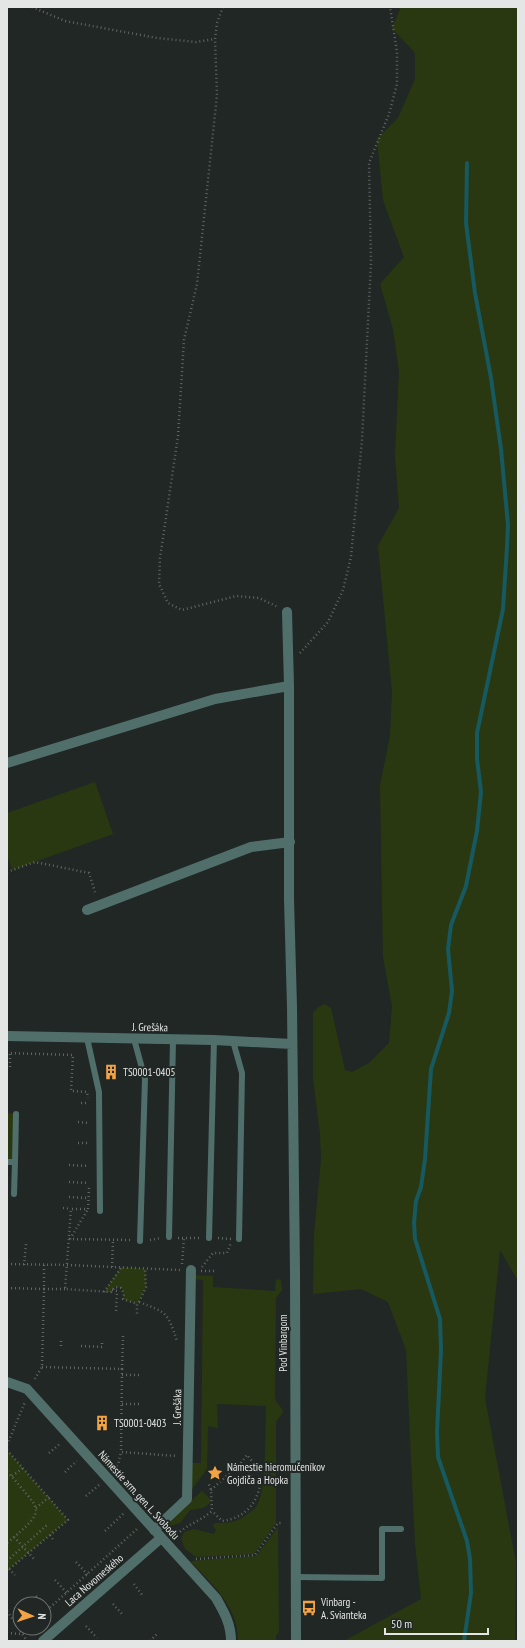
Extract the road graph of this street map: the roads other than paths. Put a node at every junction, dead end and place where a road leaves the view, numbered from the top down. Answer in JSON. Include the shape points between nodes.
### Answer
{"nodes":[{"id":1,"x":287,"y":612,"type":"road end"},
{"id":2,"x":289,"y":686,"type":"junction"},
{"id":3,"x":7,"y":763,"type":"edge"},
{"id":4,"x":290,"y":842,"type":"junction"},
{"id":5,"x":87,"y":910,"type":"dead end"},
{"id":6,"x":7,"y":1036,"type":"edge"},
{"id":7,"x":87,"y":1038,"type":"junction"},
{"id":8,"x":134,"y":1039,"type":"junction"},
{"id":9,"x":174,"y":1040,"type":"junction"},
{"id":10,"x":214,"y":1040,"type":"junction"},
{"id":11,"x":233,"y":1041,"type":"junction"},
{"id":12,"x":292,"y":1044,"type":"junction"},
{"id":13,"x":16,"y":1114,"type":"dead end"},
{"id":14,"x":7,"y":1162,"type":"edge"},
{"id":15,"x":15,"y":1162,"type":"junction"},
{"id":16,"x":14,"y":1194,"type":"dead end"},
{"id":17,"x":100,"y":1211,"type":"road end"},
{"id":18,"x":169,"y":1238,"type":"road end"},
{"id":19,"x":209,"y":1238,"type":"road end"},
{"id":20,"x":239,"y":1240,"type":"dead end"},
{"id":21,"x":140,"y":1241,"type":"road end"},
{"id":22,"x":190,"y":1270,"type":"road end"},
{"id":23,"x":7,"y":1382,"type":"edge"},
{"id":24,"x":401,"y":1528,"type":"dead end"},
{"id":25,"x":154,"y":1530,"type":"junction"},
{"id":26,"x":164,"y":1541,"type":"junction"},
{"id":27,"x":296,"y":1577,"type":"junction"},
{"id":28,"x":42,"y":1641,"type":"edge"},
{"id":29,"x":230,"y":1641,"type":"edge"},
{"id":30,"x":296,"y":1641,"type":"edge"}],
"edges":[{"from":1,"to":2,"type":"street","name":"Pod Vinbargom"},
{"from":2,"to":3,"type":"street","via":[[215,699]]},
{"from":2,"to":4,"type":"street","name":"Pod Vinbargom"},
{"from":4,"to":5,"type":"street","via":[[251,847]]},
{"from":4,"to":12,"type":"street","name":"Pod Vinbargom","via":[[288,899]]},
{"from":6,"to":7,"type":"street","name":"J. Grešáka"},
{"from":7,"to":8,"type":"street","name":"J. Grešáka"},
{"from":7,"to":17,"type":"lane","via":[[99,1092]]},
{"from":8,"to":9,"type":"street","name":"J. Grešáka"},
{"from":8,"to":21,"type":"lane","via":[[145,1079]]},
{"from":9,"to":10,"type":"street","name":"J. Grešáka"},
{"from":9,"to":18,"type":"lane"},
{"from":10,"to":11,"type":"street","name":"J. Grešáka"},
{"from":10,"to":19,"type":"lane"},
{"from":11,"to":12,"type":"street","name":"J. Grešáka"},
{"from":11,"to":20,"type":"lane","via":[[242,1073]]},
{"from":12,"to":27,"type":"street","name":"Pod Vinbargom"},
{"from":13,"to":15,"type":"lane"},
{"from":14,"to":15,"type":"lane"},
{"from":15,"to":16,"type":"lane"},
{"from":22,"to":25,"type":"street","name":"J. Grešáka","via":[[187,1499]]},
{"from":23,"to":25,"type":"street","name":"Námestie arm. gen. L. Svobodu","via":[[27,1390]]},
{"from":24,"to":27,"type":"lane","via":[[382,1529],[382,1578]]},
{"from":25,"to":26,"type":"street","name":"Námestie arm. gen. L. Svobodu"},
{"from":26,"to":28,"type":"street","name":"Laca Novomeského"},
{"from":26,"to":29,"type":"street","name":"Námestie arm. gen. L. Svobodu","via":[[216,1598],[231,1631]]},
{"from":27,"to":30,"type":"street","name":"Pod Vinbargom"}]}
